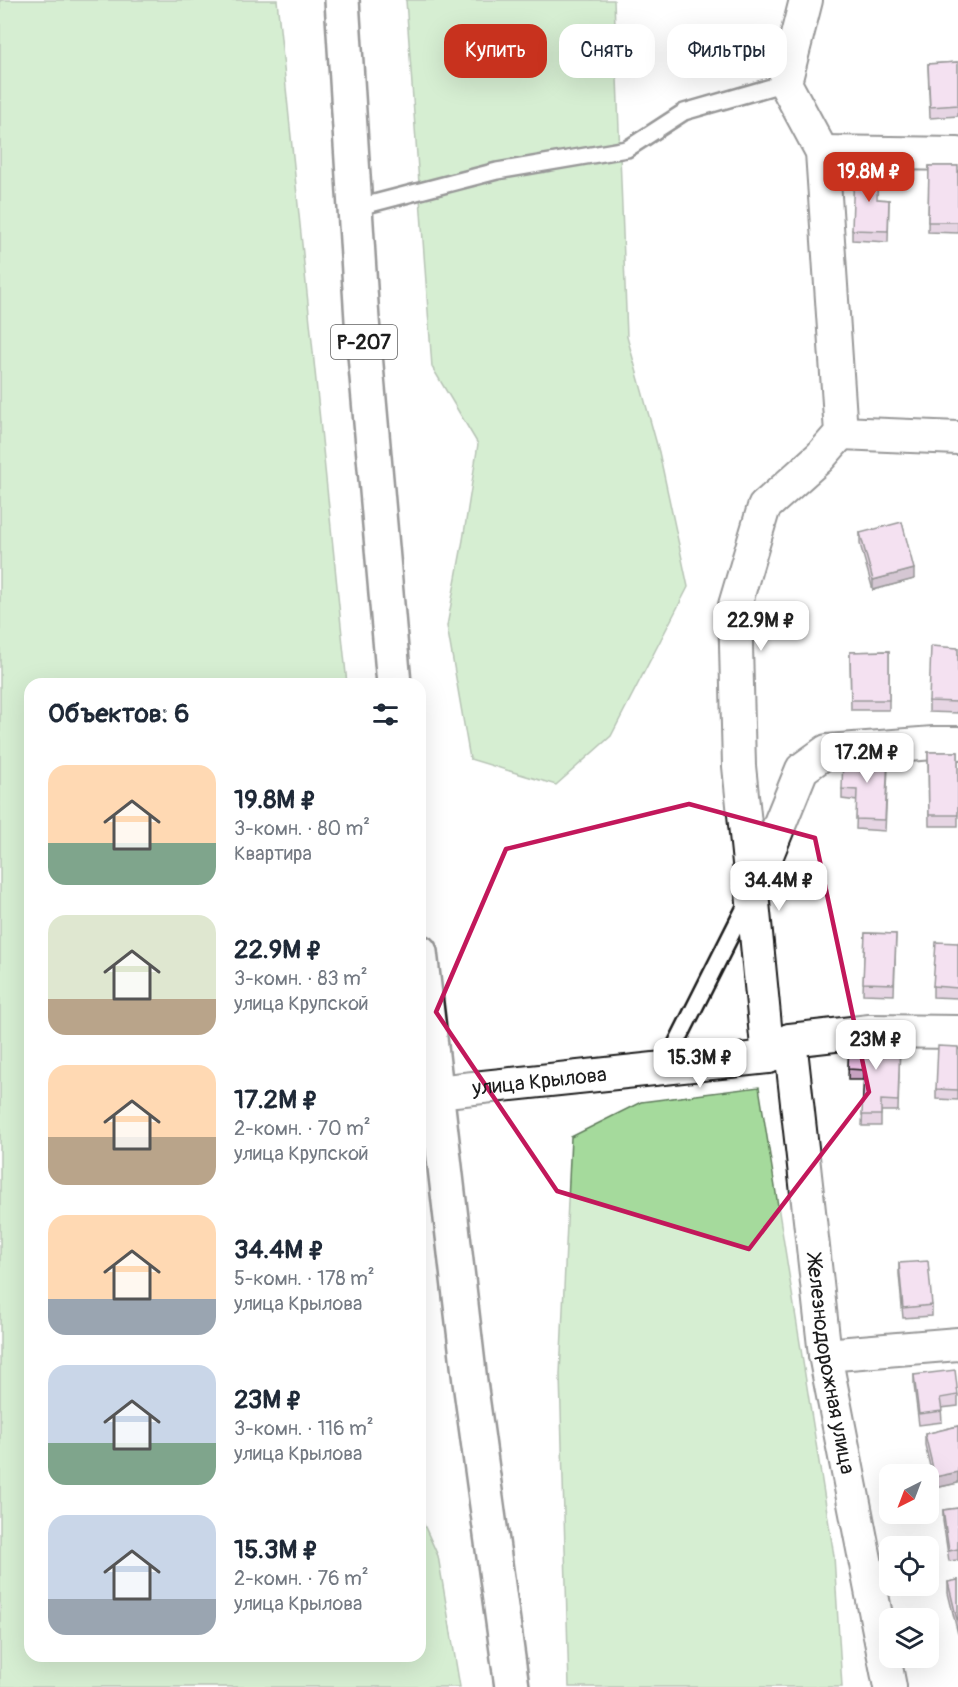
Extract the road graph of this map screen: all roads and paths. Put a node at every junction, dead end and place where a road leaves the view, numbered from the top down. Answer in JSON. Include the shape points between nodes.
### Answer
{"nodes":[{"id":1,"x":342,"y":0,"type":"edge"},
{"id":2,"x":806,"y":0,"type":"edge"},
{"id":3,"x":785,"y":83,"type":"junction"},
{"id":4,"x":822,"y":152,"type":"junction"},
{"id":5,"x":958,"y":154,"type":"edge"},
{"id":6,"x":355,"y":208,"type":"junction"},
{"id":7,"x":841,"y":433,"type":"junction"},
{"id":8,"x":958,"y":438,"type":"edge"},
{"id":9,"x":393,"y":678,"type":"edge"},
{"id":10,"x":958,"y":743,"type":"edge"},
{"id":11,"x":752,"y":892,"type":"junction"},
{"id":12,"x":426,"y":1004,"type":"edge"},
{"id":13,"x":958,"y":1032,"type":"edge"},
{"id":14,"x":779,"y":1048,"type":"junction"},
{"id":15,"x":664,"y":1068,"type":"junction"},
{"id":16,"x":436,"y":1092,"type":"junction"},
{"id":17,"x":958,"y":1344,"type":"edge"},
{"id":18,"x":825,"y":1355,"type":"junction"},
{"id":19,"x":512,"y":1687,"type":"edge"},
{"id":20,"x":890,"y":1687,"type":"edge"}],
"edges":[{"from":1,"to":6,"type":"main road","number":"Р-207"},
{"from":2,"to":3,"type":"street"},
{"from":3,"to":4,"type":"street"},
{"from":3,"to":6,"type":"lane","via":[[684,112],[627,149],[497,171]]},
{"from":4,"to":5,"type":"street"},
{"from":4,"to":7,"type":"street"},
{"from":6,"to":9,"type":"main road","number":"Р-207"},
{"from":7,"to":8,"type":"street"},
{"from":7,"to":11,"type":"street","name":"Железнодорожная улица","via":[[764,507],[735,605],[739,766]]},
{"from":10,"to":11,"type":"street","via":[[826,751],[802,769]]},
{"from":11,"to":14,"type":"street","name":"Железнодорожная улица"},
{"from":11,"to":15,"type":"lane"},
{"from":12,"to":16,"type":"main road"},
{"from":13,"to":14,"type":"street","name":"улица Крылова","via":[[870,1031]]},
{"from":14,"to":15,"type":"street","name":"улица Крылова"},
{"from":14,"to":18,"type":"street","name":"Железнодорожная улица"},
{"from":15,"to":16,"type":"street","name":"улица Крылова"},
{"from":16,"to":19,"type":"main road","via":[[470,1382]]},
{"from":17,"to":18,"type":"street"},
{"from":18,"to":20,"type":"street","name":"Железнодорожная улица"}]}
